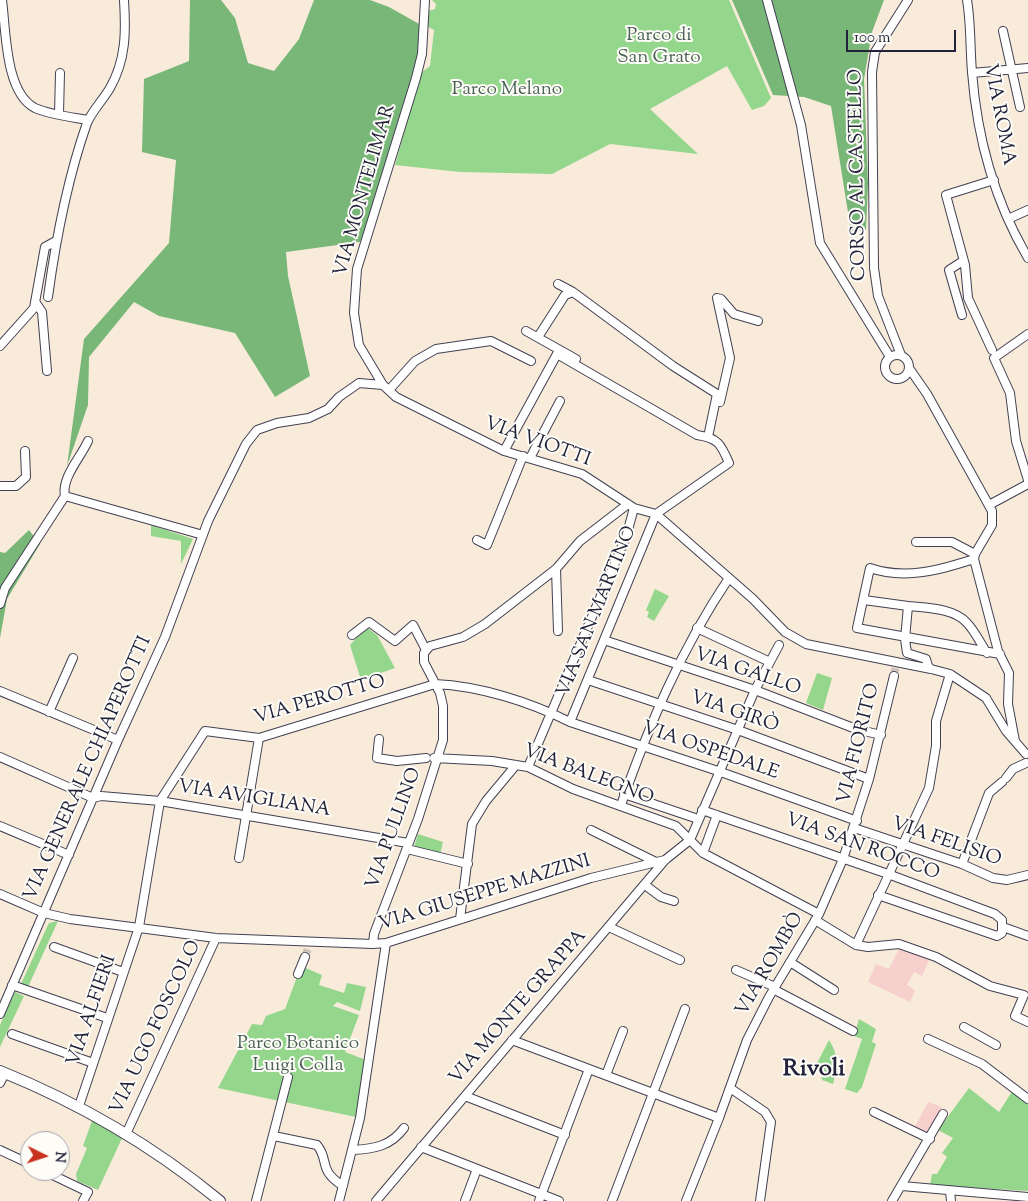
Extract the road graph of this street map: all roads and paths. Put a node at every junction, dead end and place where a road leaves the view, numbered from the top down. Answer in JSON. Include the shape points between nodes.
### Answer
{"nodes":[{"id":1,"x":2,"y":0,"type":"edge"},
{"id":2,"x":124,"y":0,"type":"edge"},
{"id":3,"x":425,"y":0,"type":"edge"},
{"id":4,"x":767,"y":0,"type":"edge"},
{"id":5,"x":908,"y":0,"type":"edge"},
{"id":6,"x":966,"y":0,"type":"edge"},
{"id":7,"x":1003,"y":31,"type":"dead end"},
{"id":8,"x":1028,"y":68,"type":"edge"},
{"id":9,"x":1011,"y":69,"type":"junction"},
{"id":10,"x":60,"y":73,"type":"dead end"},
{"id":11,"x":972,"y":73,"type":"junction"},
{"id":12,"x":1020,"y":108,"type":"dead end"},
{"id":13,"x":59,"y":114,"type":"junction"},
{"id":14,"x":88,"y":120,"type":"junction"},
{"id":15,"x":994,"y":180,"type":"junction"},
{"id":16,"x":1028,"y":210,"type":"edge"},
{"id":17,"x":1008,"y":218,"type":"junction"},
{"id":18,"x":56,"y":241,"type":"junction"},
{"id":19,"x":1028,"y":258,"type":"edge"},
{"id":20,"x":963,"y":261,"type":"junction"},
{"id":21,"x":558,"y":284,"type":"dead end"},
{"id":22,"x":573,"y":292,"type":"junction"},
{"id":23,"x":48,"y":298,"type":"dead end"},
{"id":24,"x":36,"y":302,"type":"junction"},
{"id":25,"x":962,"y":315,"type":"dead end"},
{"id":26,"x":758,"y":321,"type":"dead end"},
{"id":27,"x":526,"y":331,"type":"dead end"},
{"id":28,"x":1028,"y":334,"type":"edge"},
{"id":29,"x":538,"y":337,"type":"junction"},
{"id":30,"x":0,"y":346,"type":"edge"},
{"id":31,"x":992,"y":350,"type":"dead end"},
{"id":32,"x":901,"y":355,"type":"junction"},
{"id":33,"x":890,"y":358,"type":"junction"},
{"id":34,"x":531,"y":361,"type":"dead end"},
{"id":35,"x":909,"y":368,"type":"junction"},
{"id":36,"x":47,"y":371,"type":"dead end"},
{"id":37,"x":607,"y":382,"type":"junction"},
{"id":38,"x":386,"y":388,"type":"junction"},
{"id":39,"x":560,"y":401,"type":"dead end"},
{"id":40,"x":711,"y":438,"type":"junction"},
{"id":41,"x":88,"y":441,"type":"dead end"},
{"id":42,"x":26,"y":451,"type":"dead end"},
{"id":43,"x":504,"y":451,"type":"junction"},
{"id":44,"x":527,"y":457,"type":"junction"},
{"id":45,"x":1028,"y":480,"type":"edge"},
{"id":46,"x":1028,"y":484,"type":"edge"},
{"id":47,"x":0,"y":486,"type":"edge"},
{"id":48,"x":65,"y":496,"type":"junction"},
{"id":49,"x":989,"y":505,"type":"junction"},
{"id":50,"x":631,"y":506,"type":"junction"},
{"id":51,"x":656,"y":514,"type":"junction"},
{"id":52,"x":203,"y":535,"type":"junction"},
{"id":53,"x":477,"y":540,"type":"dead end"},
{"id":54,"x":916,"y":542,"type":"dead end"},
{"id":55,"x":974,"y":556,"type":"junction"},
{"id":56,"x":556,"y":569,"type":"junction"},
{"id":57,"x":729,"y":578,"type":"junction"},
{"id":58,"x":864,"y":600,"type":"junction"},
{"id":59,"x":0,"y":604,"type":"edge"},
{"id":60,"x":908,"y":606,"type":"junction"},
{"id":61,"x":697,"y":628,"type":"junction"},
{"id":62,"x":558,"y":630,"type":"dead end"},
{"id":63,"x":352,"y":635,"type":"dead end"},
{"id":64,"x":905,"y":636,"type":"junction"},
{"id":65,"x":604,"y":640,"type":"junction"},
{"id":66,"x":779,"y":645,"type":"dead end"},
{"id":67,"x":426,"y":650,"type":"junction"},
{"id":68,"x":986,"y":652,"type":"junction"},
{"id":69,"x":1000,"y":654,"type":"junction"},
{"id":70,"x":73,"y":658,"type":"dead end"},
{"id":71,"x":770,"y":662,"type":"junction"},
{"id":72,"x":677,"y":666,"type":"junction"},
{"id":73,"x":932,"y":669,"type":"junction"},
{"id":74,"x":950,"y":674,"type":"junction"},
{"id":75,"x":894,"y":676,"type":"tunnel mouth"},
{"id":76,"x":588,"y":680,"type":"junction"},
{"id":77,"x":435,"y":684,"type":"junction"},
{"id":78,"x":755,"y":690,"type":"junction"},
{"id":79,"x":0,"y":691,"type":"edge"},
{"id":80,"x":658,"y":705,"type":"junction"},
{"id":81,"x":49,"y":712,"type":"junction"},
{"id":82,"x":552,"y":713,"type":"junction"},
{"id":83,"x":570,"y":722,"type":"junction"},
{"id":84,"x":738,"y":730,"type":"junction"},
{"id":85,"x":881,"y":735,"type":"junction"},
{"id":86,"x":259,"y":738,"type":"junction"},
{"id":87,"x":379,"y":739,"type":"dead end"},
{"id":88,"x":118,"y":740,"type":"junction"},
{"id":89,"x":1016,"y":743,"type":"junction"},
{"id":90,"x":641,"y":746,"type":"junction"},
{"id":91,"x":1027,"y":753,"type":"edge"},
{"id":92,"x":0,"y":757,"type":"edge"},
{"id":93,"x":433,"y":758,"type":"junction"},
{"id":94,"x":516,"y":765,"type":"junction"},
{"id":95,"x":1027,"y":765,"type":"edge"},
{"id":96,"x":532,"y":768,"type":"junction"},
{"id":97,"x":718,"y":771,"type":"junction"},
{"id":98,"x":869,"y":779,"type":"junction"},
{"id":99,"x":624,"y":794,"type":"junction"},
{"id":100,"x":94,"y":798,"type":"junction"},
{"id":101,"x":160,"y":801,"type":"junction"},
{"id":102,"x":620,"y":805,"type":"junction"},
{"id":103,"x":702,"y":810,"type":"junction"},
{"id":104,"x":717,"y":815,"type":"junction"},
{"id":105,"x":247,"y":816,"type":"junction"},
{"id":106,"x":698,"y":819,"type":"junction"},
{"id":107,"x":855,"y":825,"type":"junction"},
{"id":108,"x":0,"y":826,"type":"edge"},
{"id":109,"x":591,"y":830,"type":"dead end"},
{"id":110,"x":690,"y":840,"type":"junction"},
{"id":111,"x":408,"y":846,"type":"junction"},
{"id":112,"x":902,"y":846,"type":"junction"},
{"id":113,"x":703,"y":853,"type":"junction"},
{"id":114,"x":69,"y":855,"type":"junction"},
{"id":115,"x":239,"y":858,"type":"dead end"},
{"id":116,"x":843,"y":859,"type":"junction"},
{"id":117,"x":665,"y":860,"type":"junction"},
{"id":118,"x":656,"y":862,"type":"junction"},
{"id":119,"x":468,"y":864,"type":"junction"},
{"id":120,"x":962,"y":864,"type":"junction"},
{"id":121,"x":888,"y":874,"type":"junction"},
{"id":122,"x":1028,"y":875,"type":"edge"},
{"id":123,"x":645,"y":885,"type":"junction"},
{"id":124,"x":0,"y":894,"type":"edge"},
{"id":125,"x":878,"y":895,"type":"junction"},
{"id":126,"x":674,"y":901,"type":"dead end"},
{"id":127,"x":44,"y":912,"type":"junction"},
{"id":128,"x":817,"y":917,"type":"junction"},
{"id":129,"x":460,"y":919,"type":"junction"},
{"id":130,"x":139,"y":927,"type":"junction"},
{"id":131,"x":609,"y":927,"type":"junction"},
{"id":132,"x":1003,"y":927,"type":"junction"},
{"id":133,"x":1028,"y":936,"type":"edge"},
{"id":134,"x":216,"y":938,"type":"junction"},
{"id":135,"x":386,"y":943,"type":"junction"},
{"id":136,"x":373,"y":944,"type":"junction"},
{"id":137,"x":856,"y":945,"type":"junction"},
{"id":138,"x":54,"y":948,"type":"dead end"},
{"id":139,"x":305,"y":957,"type":"tunnel mouth"},
{"id":140,"x":680,"y":960,"type":"dead end"},
{"id":141,"x":790,"y":962,"type":"junction"},
{"id":142,"x":736,"y":970,"type":"dead end"},
{"id":143,"x":123,"y":972,"type":"junction"},
{"id":144,"x":298,"y":974,"type":"dead end"},
{"id":145,"x":12,"y":985,"type":"junction"},
{"id":146,"x":774,"y":988,"type":"junction"},
{"id":147,"x":834,"y":990,"type":"dead end"},
{"id":148,"x":685,"y":1009,"type":"dead end"},
{"id":149,"x":0,"y":1014,"type":"edge"},
{"id":150,"x":107,"y":1018,"type":"junction"},
{"id":151,"x":1028,"y":1022,"type":"edge"},
{"id":152,"x":964,"y":1027,"type":"dead end"},
{"id":153,"x":623,"y":1030,"type":"dead end"},
{"id":154,"x":853,"y":1031,"type":"dead end"},
{"id":155,"x":12,"y":1034,"type":"dead end"},
{"id":156,"x":928,"y":1039,"type":"dead end"},
{"id":157,"x":512,"y":1040,"type":"junction"},
{"id":158,"x":996,"y":1045,"type":"dead end"},
{"id":159,"x":92,"y":1063,"type":"junction"},
{"id":160,"x":589,"y":1069,"type":"junction"},
{"id":161,"x":2,"y":1072,"type":"edge"},
{"id":162,"x":606,"y":1075,"type":"junction"},
{"id":163,"x":288,"y":1077,"type":"dead end"},
{"id":164,"x":0,"y":1083,"type":"edge"},
{"id":165,"x":730,"y":1088,"type":"junction"},
{"id":166,"x":652,"y":1093,"type":"junction"},
{"id":167,"x":465,"y":1096,"type":"junction"},
{"id":168,"x":1028,"y":1099,"type":"edge"},
{"id":169,"x":79,"y":1106,"type":"junction"},
{"id":170,"x":874,"y":1112,"type":"dead end"},
{"id":171,"x":943,"y":1114,"type":"dead end"},
{"id":172,"x":719,"y":1118,"type":"junction"},
{"id":173,"x":404,"y":1128,"type":"dead end"},
{"id":174,"x":127,"y":1132,"type":"junction"},
{"id":175,"x":565,"y":1135,"type":"junction"},
{"id":176,"x":274,"y":1136,"type":"junction"},
{"id":177,"x":930,"y":1139,"type":"junction"},
{"id":178,"x":421,"y":1147,"type":"junction"},
{"id":179,"x":0,"y":1150,"type":"edge"},
{"id":180,"x":353,"y":1150,"type":"junction"},
{"id":181,"x":20,"y":1159,"type":"edge"},
{"id":182,"x":477,"y":1169,"type":"junction"},
{"id":183,"x":65,"y":1181,"type":"edge"},
{"id":184,"x":343,"y":1186,"type":"junction"},
{"id":185,"x":902,"y":1186,"type":"junction"},
{"id":186,"x":950,"y":1191,"type":"junction"},
{"id":187,"x":1028,"y":1197,"type":"edge"},
{"id":188,"x":540,"y":1198,"type":"edge"},
{"id":189,"x":83,"y":1201,"type":"edge"},
{"id":190,"x":220,"y":1201,"type":"edge"},
{"id":191,"x":256,"y":1201,"type":"edge"},
{"id":192,"x":339,"y":1201,"type":"edge"},
{"id":193,"x":376,"y":1201,"type":"edge"},
{"id":194,"x":465,"y":1201,"type":"edge"},
{"id":195,"x":560,"y":1201,"type":"edge"},
{"id":196,"x":612,"y":1201,"type":"edge"},
{"id":197,"x":686,"y":1201,"type":"edge"},
{"id":198,"x":760,"y":1201,"type":"edge"},
{"id":199,"x":892,"y":1201,"type":"edge"},
{"id":200,"x":951,"y":1201,"type":"edge"}],
"edges":[{"from":1,"to":13,"type":"street","via":[[12,76],[19,94],[36,108]]},
{"from":2,"to":14,"type":"street","via":[[126,27],[120,69]]},
{"from":3,"to":38,"type":"street","name":"VIA MONTELIMAR","via":[[422,54],[357,269],[354,294],[359,345]]},
{"from":4,"to":33,"type":"street","via":[[801,125],[820,243]]},
{"from":5,"to":32,"type":"street","name":"CORSO AL CASTELLO","via":[[875,52],[872,72],[874,268],[878,296]]},
{"from":6,"to":11,"type":"street","name":"VIA ROMA"},
{"from":7,"to":9,"type":"street"},
{"from":8,"to":9,"type":"street"},
{"from":9,"to":11,"type":"street"},
{"from":9,"to":12,"type":"street"},
{"from":10,"to":13,"type":"street"},
{"from":11,"to":15,"type":"street","name":"VIA ROMA","via":[[983,148]]},
{"from":13,"to":14,"type":"street"},
{"from":14,"to":18,"type":"street"},
{"from":15,"to":17,"type":"street","name":"VIA ROMA"},
{"from":15,"to":20,"type":"street","via":[[946,195]]},
{"from":16,"to":17,"type":"street"},
{"from":17,"to":19,"type":"street","name":"VIA ROMA"},
{"from":18,"to":23,"type":"street"},
{"from":18,"to":24,"type":"street","via":[[45,247]]},
{"from":20,"to":25,"type":"street","via":[[949,270]]},
{"from":20,"to":31,"type":"street","via":[[968,298]]},
{"from":21,"to":22,"type":"street"},
{"from":22,"to":29,"type":"street","via":[[565,295]]},
{"from":22,"to":40,"type":"street","via":[[673,366],[717,394]]},
{"from":24,"to":30,"type":"street","via":[[25,321]]},
{"from":24,"to":36,"type":"street","via":[[42,312]]},
{"from":26,"to":40,"type":"street","via":[[734,314],[721,298],[717,298],[730,358]]},
{"from":27,"to":29,"type":"street"},
{"from":28,"to":45,"type":"street","via":[[994,358],[1010,393],[1016,440]]},
{"from":29,"to":37,"type":"street","via":[[601,374]]},
{"from":32,"to":33,"type":"street"},
{"from":32,"to":35,"type":"street","via":[[909,362]]},
{"from":33,"to":35,"type":"street","via":[[886,366],[893,378],[902,378]]},
{"from":34,"to":38,"type":"street","via":[[491,341],[436,349],[415,361]]},
{"from":35,"to":49,"type":"street"},
{"from":37,"to":40,"type":"street","via":[[697,435]]},
{"from":37,"to":43,"type":"street","via":[[557,354]]},
{"from":38,"to":43,"type":"street","name":"VIA VIOTTI","via":[[422,411]]},
{"from":38,"to":52,"type":"street","name":"VIA GENERALE CHIAPEROTTI","via":[[359,382],[328,409],[309,418],[258,430],[246,444]]},
{"from":39,"to":44,"type":"street"},
{"from":40,"to":51,"type":"street","via":[[722,447],[730,463]]},
{"from":41,"to":48,"type":"street","via":[[68,477],[63,490]]},
{"from":42,"to":47,"type":"street","via":[[26,477],[16,486]]},
{"from":43,"to":44,"type":"street","name":"VIA VIOTTI"},
{"from":44,"to":50,"type":"street","name":"VIA VIOTTI","via":[[582,474]]},
{"from":44,"to":53,"type":"street","via":[[487,544]]},
{"from":46,"to":49,"type":"street"},
{"from":48,"to":52,"type":"street"},
{"from":48,"to":59,"type":"street","via":[[5,588]]},
{"from":49,"to":55,"type":"street","via":[[993,520]]},
{"from":50,"to":51,"type":"street","name":"VIA VIOTTI"},
{"from":50,"to":56,"type":"street","via":[[580,541]]},
{"from":50,"to":82,"type":"street","via":[[626,537]]},
{"from":51,"to":57,"type":"street"},
{"from":51,"to":65,"type":"street","name":"VIA SAN MARTINO"},
{"from":52,"to":88,"type":"street","name":"VIA GENERALE CHIAPEROTTI","via":[[166,637]]},
{"from":54,"to":55,"type":"street","via":[[952,542]]},
{"from":55,"to":58,"type":"street","via":[[920,573],[895,574],[870,568]]},
{"from":55,"to":69,"type":"street"},
{"from":56,"to":62,"type":"street"},
{"from":56,"to":67,"type":"street","via":[[475,631]]},
{"from":57,"to":61,"type":"street"},
{"from":57,"to":73,"type":"street","via":[[785,632],[812,646]]},
{"from":58,"to":60,"type":"street"},
{"from":58,"to":64,"type":"street","via":[[857,628]]},
{"from":60,"to":64,"type":"street"},
{"from":60,"to":68,"type":"street","via":[[959,616],[967,622]]},
{"from":61,"to":71,"type":"street"},
{"from":61,"to":72,"type":"street"},
{"from":63,"to":67,"type":"street","via":[[368,622],[395,641],[413,625]]},
{"from":64,"to":68,"type":"street"},
{"from":64,"to":73,"type":"street","via":[[907,653],[926,659]]},
{"from":65,"to":72,"type":"street","name":"VIA GALLO"},
{"from":65,"to":76,"type":"street","name":"VIA SAN MARTINO"},
{"from":66,"to":71,"type":"street"},
{"from":67,"to":77,"type":"street","via":[[424,662]]},
{"from":68,"to":69,"type":"street"},
{"from":69,"to":89,"type":"street","via":[[1009,673],[1008,704]]},
{"from":70,"to":81,"type":"street"},
{"from":71,"to":78,"type":"street"},
{"from":72,"to":78,"type":"street","name":"VIA GALLO"},
{"from":72,"to":80,"type":"street"},
{"from":73,"to":74,"type":"street"},
{"from":74,"to":89,"type":"street","via":[[986,698]]},
{"from":74,"to":112,"type":"street","via":[[936,721],[931,781]]},
{"from":75,"to":85,"type":"street","name":"VIA FIORITO"},
{"from":76,"to":80,"type":"street","name":"VIA GIRÒ"},
{"from":76,"to":83,"type":"street","name":"VIA SAN MARTINO"},
{"from":77,"to":82,"type":"street","name":"VIA OSPEDALE","via":[[457,685]]},
{"from":77,"to":86,"type":"street","name":"VIA PEROTTO"},
{"from":77,"to":93,"type":"street","via":[[440,693],[443,714],[443,740]]},
{"from":78,"to":84,"type":"street"},
{"from":78,"to":85,"type":"street","name":"VIA GALLO","via":[[856,729]]},
{"from":79,"to":81,"type":"street"},
{"from":80,"to":84,"type":"street","name":"VIA GIRÒ"},
{"from":80,"to":90,"type":"street"},
{"from":81,"to":88,"type":"street"},
{"from":82,"to":83,"type":"street","name":"VIA OSPEDALE"},
{"from":82,"to":96,"type":"street"},
{"from":83,"to":90,"type":"street","name":"VIA OSPEDALE"},
{"from":84,"to":97,"type":"street"},
{"from":84,"to":98,"type":"street","name":"VIA GIRÒ"},
{"from":85,"to":98,"type":"street","name":"VIA FIORITO"},
{"from":86,"to":101,"type":"street","name":"VIA PEROTTO","via":[[205,731]]},
{"from":86,"to":105,"type":"street"},
{"from":87,"to":93,"type":"street","name":"VIA PULLINO","via":[[377,758],[397,761]]},
{"from":88,"to":100,"type":"street","name":"VIA GENERALE CHIAPEROTTI"},
{"from":89,"to":91,"type":"street"},
{"from":90,"to":97,"type":"street","name":"VIA OSPEDALE"},
{"from":90,"to":99,"type":"street"},
{"from":91,"to":95,"type":"street"},
{"from":92,"to":100,"type":"street"},
{"from":93,"to":94,"type":"street","name":"VIA BALEGNO"},
{"from":93,"to":111,"type":"street","name":"VIA PULLINO"},
{"from":94,"to":96,"type":"street","name":"VIA BALEGNO"},
{"from":94,"to":119,"type":"street","via":[[486,801],[472,824]]},
{"from":95,"to":120,"type":"street","via":[[1013,769],[989,793]]},
{"from":96,"to":102,"type":"street","name":"VIA BALEGNO","via":[[573,789]]},
{"from":97,"to":103,"type":"street"},
{"from":97,"to":107,"type":"street","name":"VIA OSPEDALE"},
{"from":98,"to":107,"type":"street","name":"VIA FIORITO"},
{"from":99,"to":102,"type":"street"},
{"from":99,"to":106,"type":"street"},
{"from":100,"to":101,"type":"street","name":"VIA AVIGLIANA"},
{"from":100,"to":114,"type":"street","name":"VIA GENERALE CHIAPEROTTI"},
{"from":101,"to":105,"type":"street","name":"VIA AVIGLIANA"},
{"from":101,"to":130,"type":"street","name":"VIA ALFIERI"},
{"from":102,"to":110,"type":"street","name":"VIA BALEGNO","via":[[676,826]]},
{"from":103,"to":104,"type":"street","name":"VIA SAN ROCCO"},
{"from":103,"to":106,"type":"street"},
{"from":104,"to":113,"type":"street"},
{"from":104,"to":116,"type":"street","name":"VIA SAN ROCCO"},
{"from":105,"to":111,"type":"street","name":"VIA AVIGLIANA","via":[[378,837]]},
{"from":105,"to":115,"type":"street"},
{"from":106,"to":110,"type":"street"},
{"from":107,"to":112,"type":"street","name":"VIA FELISIO"},
{"from":107,"to":116,"type":"street","name":"VIA FIORITO"},
{"from":108,"to":114,"type":"street"},
{"from":109,"to":118,"type":"street"},
{"from":110,"to":113,"type":"street","name":"VIA BALEGNO"},
{"from":110,"to":117,"type":"street","name":"VIA MONTE GRAPPA"},
{"from":111,"to":119,"type":"street","name":"VIA AVIGLIANA"},
{"from":111,"to":136,"type":"street","name":"VIA PULLINO"},
{"from":112,"to":120,"type":"street","name":"VIA FELISIO"},
{"from":112,"to":121,"type":"street"},
{"from":113,"to":128,"type":"street","name":"VIA BALEGNO"},
{"from":114,"to":127,"type":"street","name":"VIA GENERALE CHIAPEROTTI"},
{"from":116,"to":121,"type":"street","name":"VIA SAN ROCCO"},
{"from":116,"to":128,"type":"street","name":"VIA ROMBÒ"},
{"from":117,"to":118,"type":"street","name":"VIA GIUSEPPE MAZZINI"},
{"from":117,"to":123,"type":"street","name":"VIA MONTE GRAPPA"},
{"from":118,"to":129,"type":"street","name":"VIA GIUSEPPE MAZZINI","via":[[591,878]]},
{"from":119,"to":129,"type":"street"},
{"from":120,"to":122,"type":"street","name":"VIA FELISIO","via":[[1001,880]]},
{"from":121,"to":125,"type":"street"},
{"from":121,"to":132,"type":"street","name":"VIA SAN ROCCO","via":[[995,914],[1001,918]]},
{"from":123,"to":126,"type":"street"},
{"from":123,"to":131,"type":"street","name":"VIA MONTE GRAPPA"},
{"from":124,"to":127,"type":"street","name":"VIA GIUSEPPE MAZZINI"},
{"from":125,"to":132,"type":"street","via":[[999,936]]},
{"from":125,"to":137,"type":"street"},
{"from":127,"to":130,"type":"street","name":"VIA GIUSEPPE MAZZINI","via":[[70,919]]},
{"from":127,"to":145,"type":"street","name":"VIA GENERALE CHIAPEROTTI"},
{"from":128,"to":137,"type":"street","name":"VIA BALEGNO"},
{"from":128,"to":141,"type":"street","name":"VIA ROMBÒ"},
{"from":129,"to":135,"type":"street","name":"VIA GIUSEPPE MAZZINI"},
{"from":130,"to":134,"type":"street","name":"VIA GIUSEPPE MAZZINI"},
{"from":130,"to":143,"type":"street","name":"VIA ALFIERI"},
{"from":131,"to":140,"type":"street"},
{"from":131,"to":157,"type":"street","name":"VIA MONTE GRAPPA"},
{"from":132,"to":133,"type":"street"},
{"from":134,"to":136,"type":"street","name":"VIA GIUSEPPE MAZZINI"},
{"from":134,"to":174,"type":"street","name":"VIA UGO FOSCOLO"},
{"from":135,"to":136,"type":"street","name":"VIA GIUSEPPE MAZZINI"},
{"from":135,"to":180,"type":"street"},
{"from":137,"to":151,"type":"street","via":[[900,944],[936,957],[996,988],[1024,995],[1015,1016]]},
{"from":138,"to":143,"type":"street"},
{"from":139,"to":144,"type":"street"},
{"from":141,"to":146,"type":"street","name":"VIA ROMBÒ"},
{"from":141,"to":147,"type":"street"},
{"from":142,"to":146,"type":"street"},
{"from":143,"to":150,"type":"street","name":"VIA ALFIERI"},
{"from":145,"to":149,"type":"street","name":"VIA GENERALE CHIAPEROTTI"},
{"from":145,"to":150,"type":"street"},
{"from":146,"to":154,"type":"street"},
{"from":146,"to":165,"type":"street","name":"VIA ROMBÒ","via":[[747,1040]]},
{"from":148,"to":166,"type":"street"},
{"from":150,"to":159,"type":"street","name":"VIA ALFIERI"},
{"from":152,"to":158,"type":"street"},
{"from":153,"to":162,"type":"street"},
{"from":155,"to":159,"type":"street"},
{"from":156,"to":168,"type":"street","via":[[982,1064]]},
{"from":157,"to":160,"type":"street"},
{"from":157,"to":167,"type":"street","name":"VIA MONTE GRAPPA"},
{"from":159,"to":169,"type":"street","name":"VIA ALFIERI"},
{"from":160,"to":162,"type":"street"},
{"from":160,"to":175,"type":"street"},
{"from":161,"to":164,"type":"street"},
{"from":161,"to":169,"type":"street"},
{"from":162,"to":166,"type":"street"},
{"from":163,"to":176,"type":"street"},
{"from":165,"to":172,"type":"street","name":"VIA ROMBÒ"},
{"from":165,"to":198,"type":"street","via":[[765,1112],[771,1122]]},
{"from":166,"to":172,"type":"street"},
{"from":166,"to":196,"type":"street"},
{"from":167,"to":175,"type":"street"},
{"from":167,"to":178,"type":"street","name":"VIA MONTE GRAPPA"},
{"from":169,"to":174,"type":"street"},
{"from":170,"to":177,"type":"street"},
{"from":171,"to":177,"type":"street"},
{"from":172,"to":197,"type":"street","name":"VIA ROMBÒ"},
{"from":173,"to":180,"type":"street","via":[[391,1142]]},
{"from":174,"to":190,"type":"street"},
{"from":175,"to":188,"type":"street"},
{"from":176,"to":184,"type":"street","via":[[317,1145],[325,1168]]},
{"from":176,"to":191,"type":"street"},
{"from":177,"to":185,"type":"street"},
{"from":178,"to":182,"type":"street"},
{"from":178,"to":193,"type":"street","name":"VIA MONTE GRAPPA"},
{"from":179,"to":181,"type":"street"},
{"from":180,"to":184,"type":"street"},
{"from":182,"to":188,"type":"street"},
{"from":182,"to":194,"type":"street"},
{"from":183,"to":189,"type":"street","via":[[88,1192]]},
{"from":184,"to":192,"type":"street"},
{"from":185,"to":186,"type":"street"},
{"from":185,"to":199,"type":"street"},
{"from":186,"to":187,"type":"street"},
{"from":186,"to":200,"type":"street"},
{"from":188,"to":195,"type":"street"}]}
